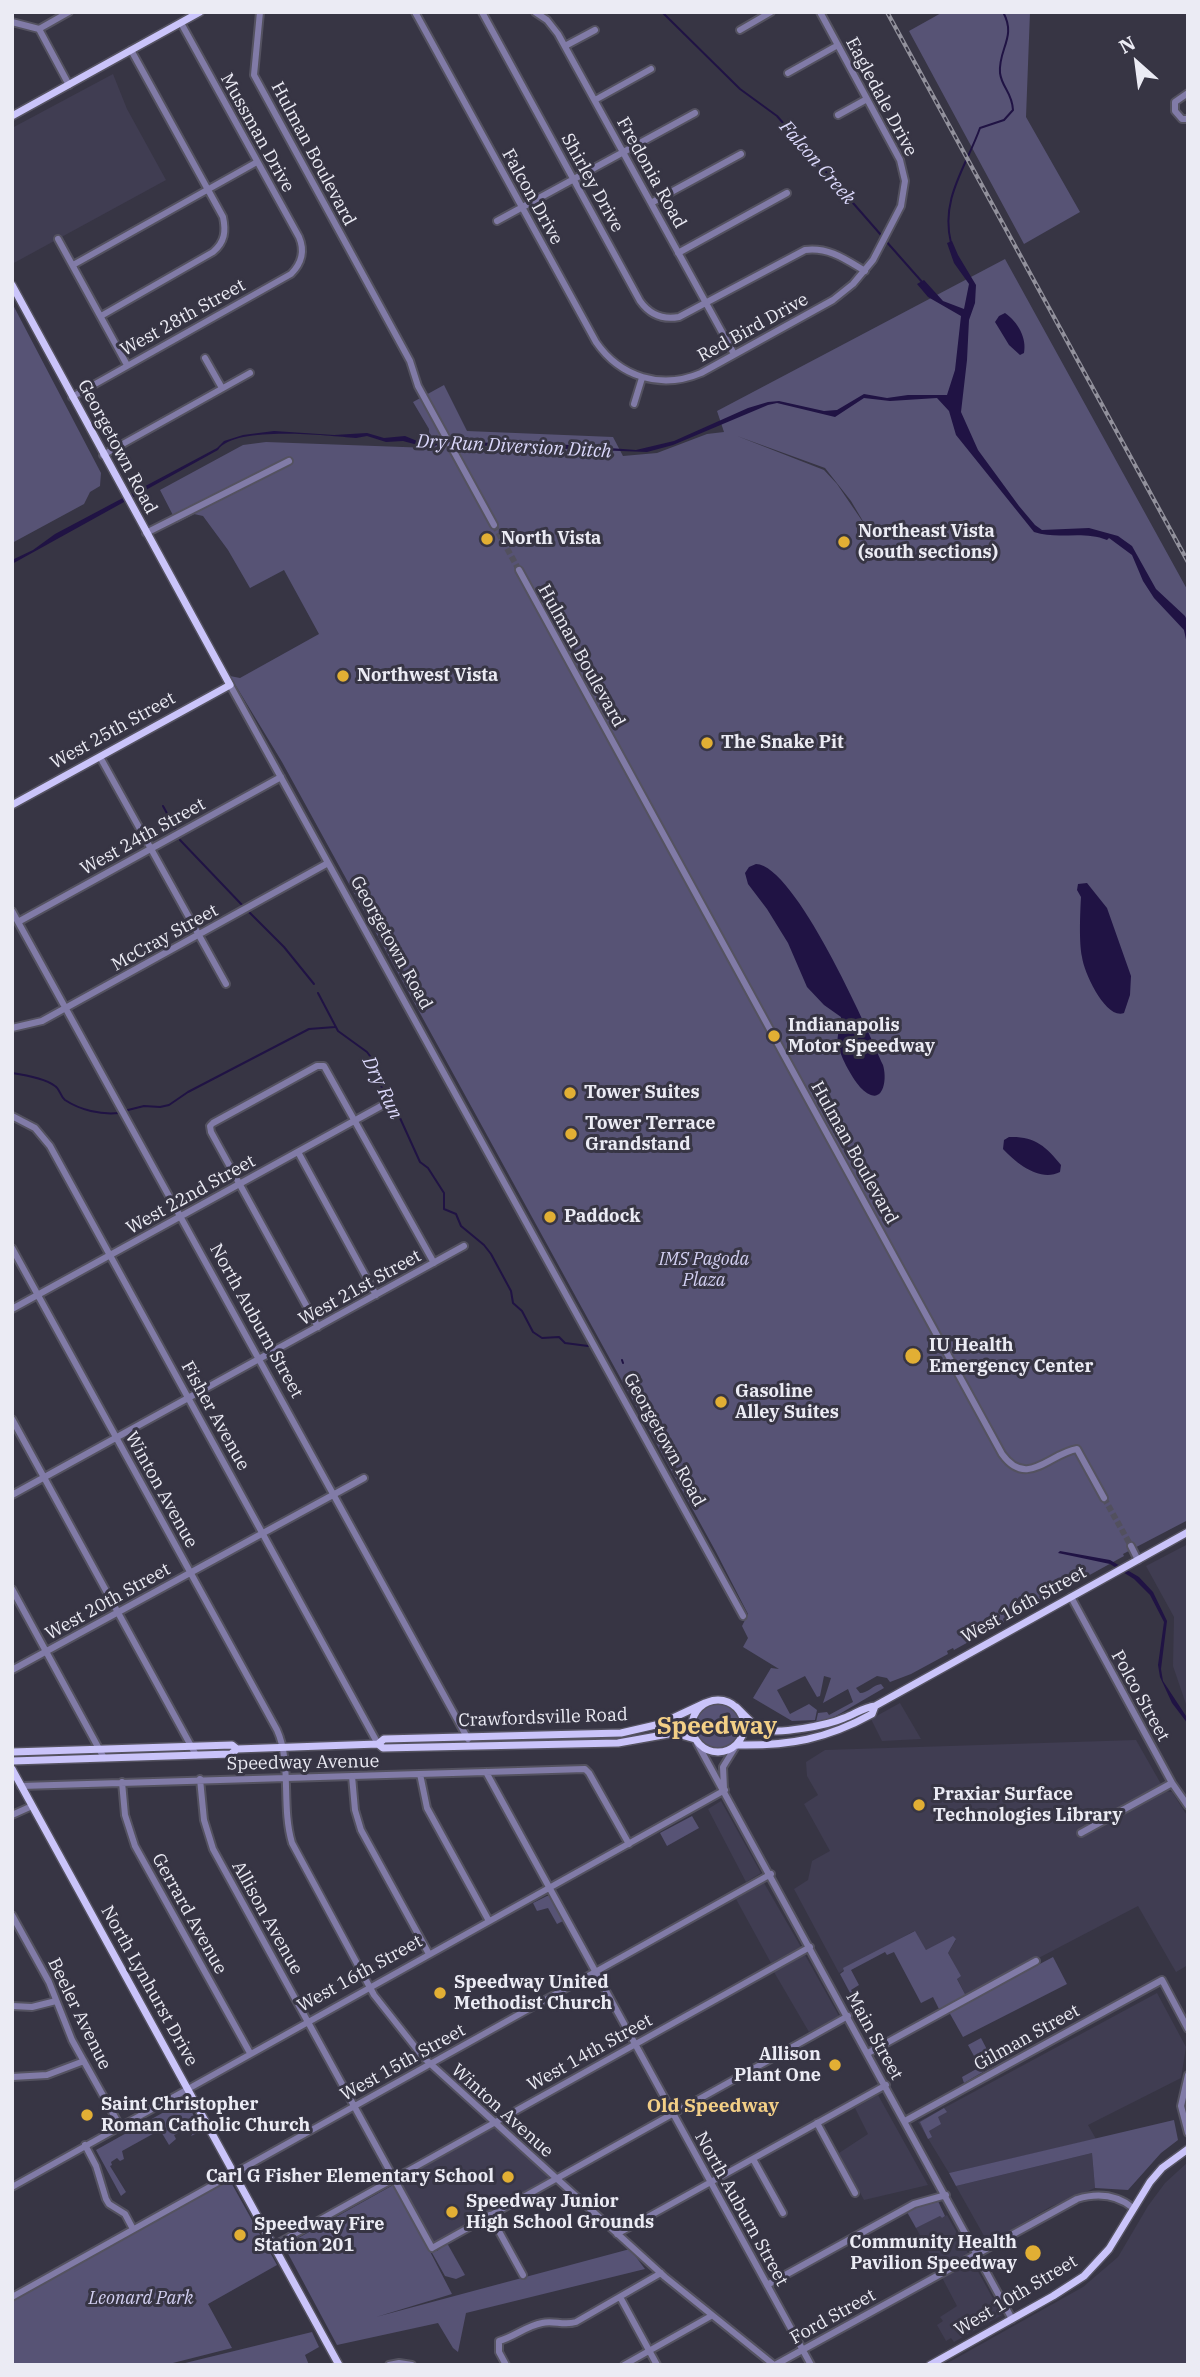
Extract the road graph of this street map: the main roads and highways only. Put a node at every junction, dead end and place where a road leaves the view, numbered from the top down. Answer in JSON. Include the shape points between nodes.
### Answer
{"nodes":[{"id":1,"x":200,"y":12,"type":"edge"},
{"id":2,"x":12,"y":116,"type":"edge"},
{"id":3,"x":12,"y":285,"type":"edge"},
{"id":4,"x":230,"y":685,"type":"joint"},
{"id":5,"x":12,"y":805,"type":"edge"},
{"id":6,"x":1188,"y":1532,"type":"edge"},
{"id":7,"x":705,"y":1703,"type":"junction"},
{"id":8,"x":875,"y":1706,"type":"junction"},
{"id":9,"x":736,"y":1707,"type":"junction"},
{"id":10,"x":696,"y":1741,"type":"junction"},
{"id":11,"x":378,"y":1744,"type":"junction"},
{"id":12,"x":736,"y":1745,"type":"junction"},
{"id":13,"x":237,"y":1749,"type":"junction"},
{"id":14,"x":12,"y":1752,"type":"edge"},
{"id":15,"x":12,"y":1761,"type":"edge"},
{"id":16,"x":12,"y":1769,"type":"edge"},
{"id":17,"x":1188,"y":2149,"type":"edge"},
{"id":18,"x":339,"y":2365,"type":"edge"},
{"id":19,"x":930,"y":2365,"type":"edge"}],
"edges":[{"from":1,"to":2,"type":"main road"},
{"from":3,"to":4,"type":"main road","name":"Georgetown Road"},
{"from":4,"to":5,"type":"main road","name":"West 25th Street"},
{"from":6,"to":8,"type":"main road","name":"West 16th Street"},
{"from":7,"to":9,"type":"main road","via":[[719,1700]]},
{"from":7,"to":10,"type":"main road","via":[[692,1720]]},
{"from":7,"to":11,"type":"main road","name":"Crawfordsville Road","via":[[670,1721],[628,1732],[384,1739]]},
{"from":8,"to":9,"type":"main road","name":"West 16th Street","via":[[822,1725],[769,1730],[757,1726]]},
{"from":8,"to":12,"type":"main road","name":"West 16th Street","via":[[873,1714],[857,1723],[814,1739]]},
{"from":9,"to":12,"type":"main road","via":[[744,1724]]},
{"from":10,"to":11,"type":"main road","name":"Crawfordsville Road","via":[[671,1733],[626,1743],[383,1748]]},
{"from":10,"to":12,"type":"main road","via":[[714,1752]]},
{"from":11,"to":13,"type":"main road","name":"Crawfordsville Road"},
{"from":13,"to":14,"type":"main road","name":"Crawfordsville Road","via":[[232,1745]]},
{"from":13,"to":15,"type":"main road","name":"Crawfordsville Road","via":[[232,1754]]},
{"from":16,"to":18,"type":"main road","name":"North Lynhurst Drive"},
{"from":17,"to":19,"type":"main road","name":"West 10th Street","via":[[1162,2168],[1144,2190],[1118,2236],[1091,2269],[1066,2288]]}]}
